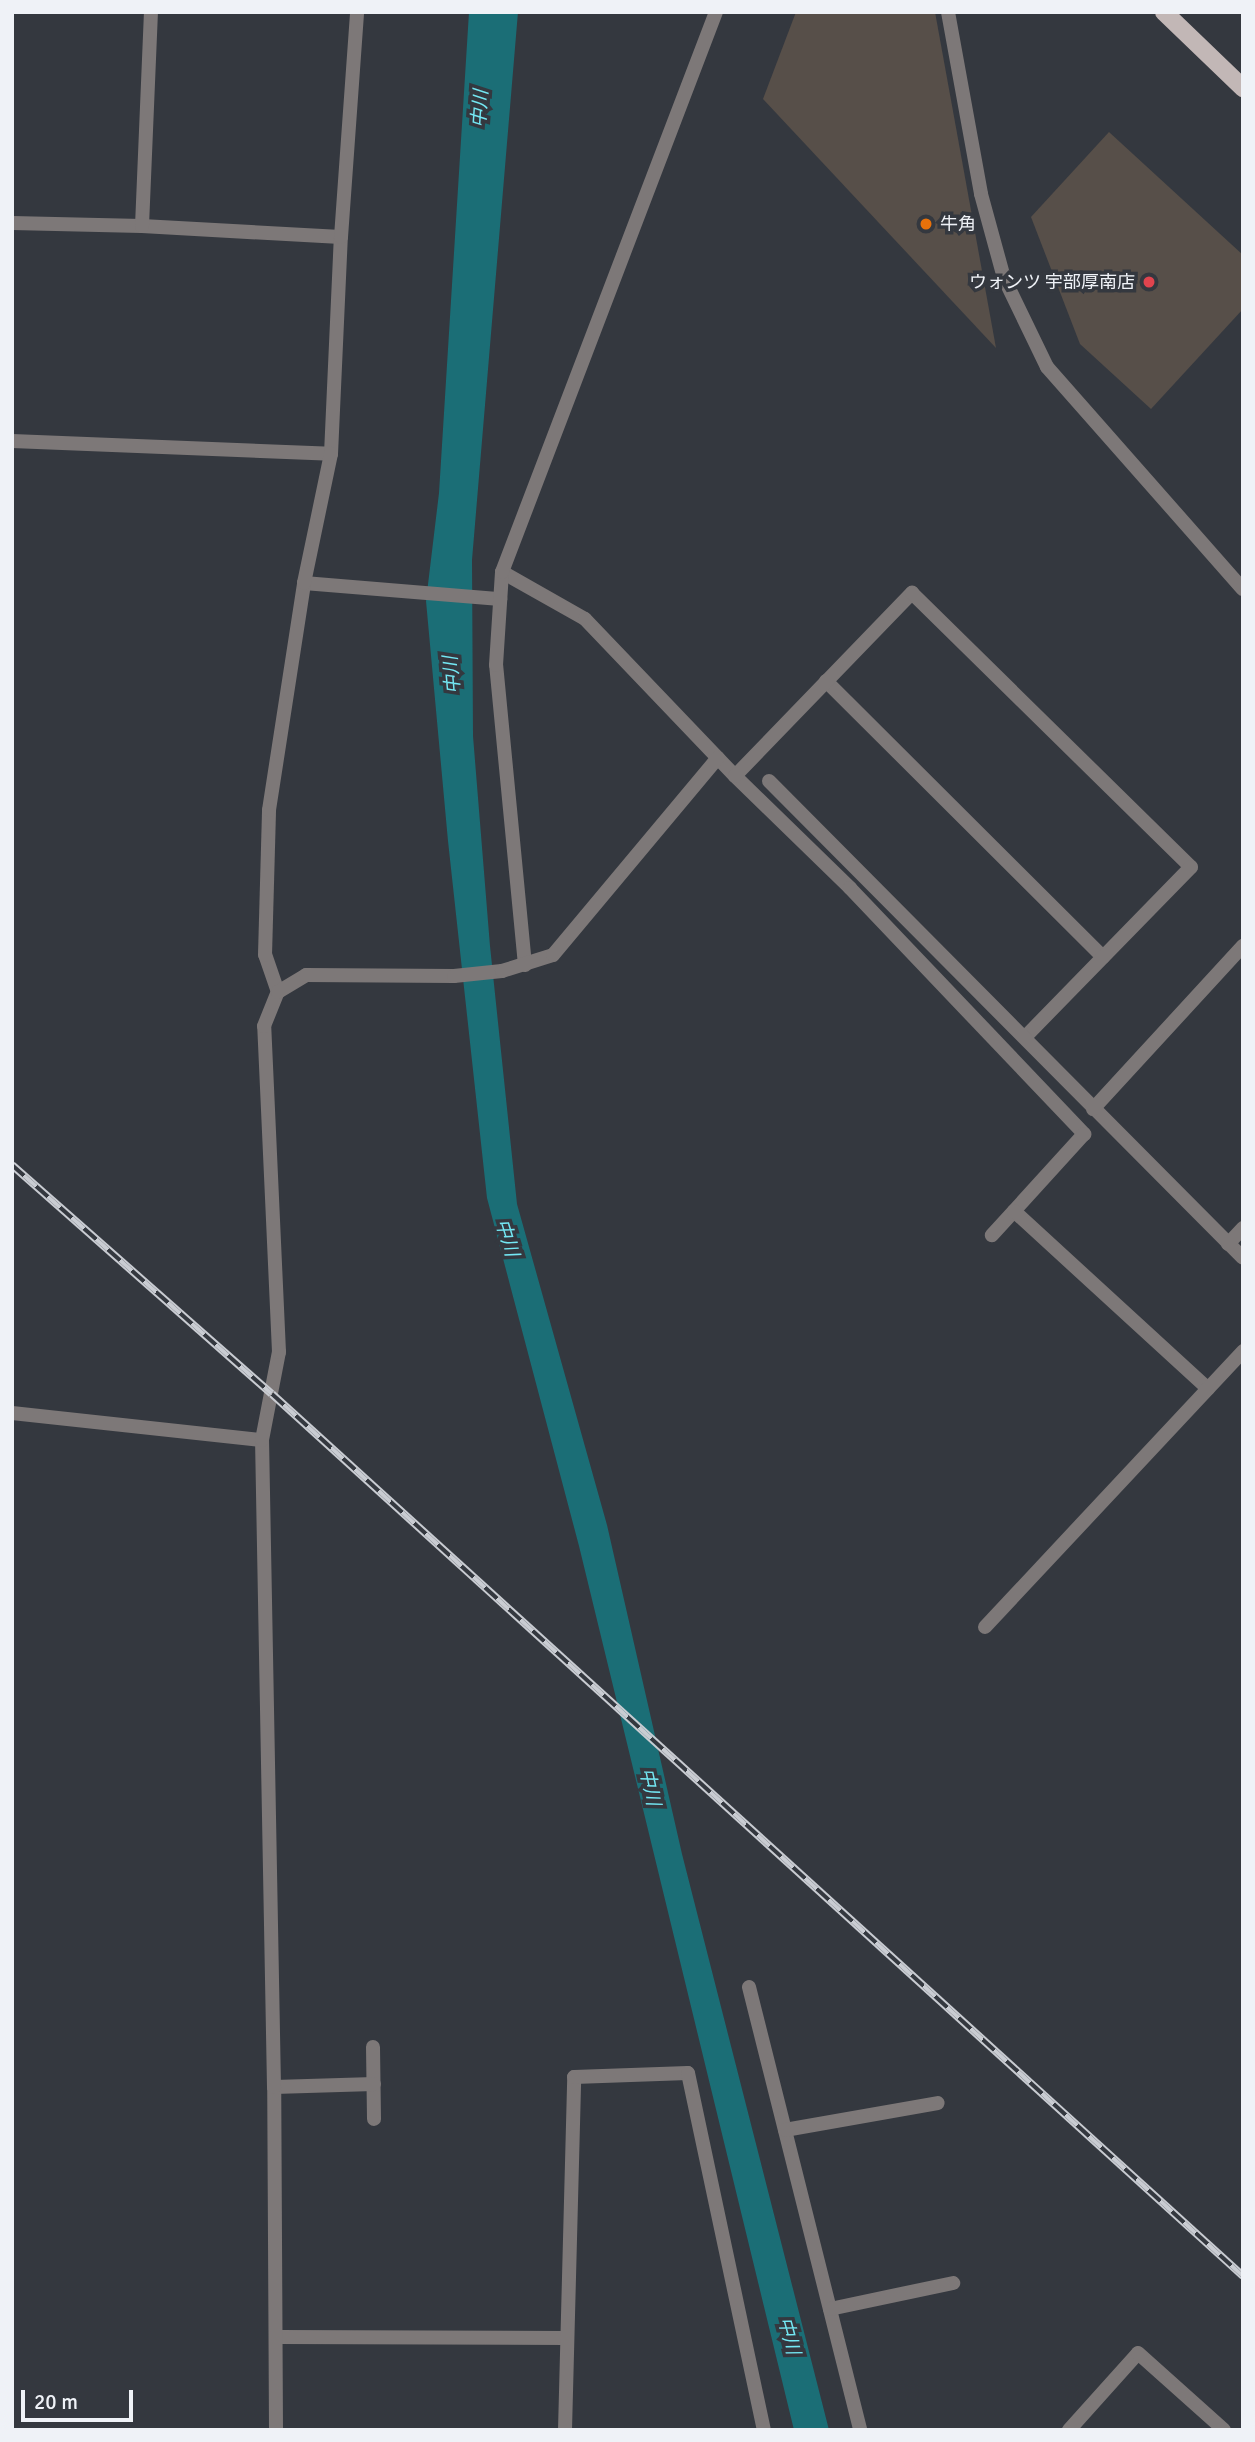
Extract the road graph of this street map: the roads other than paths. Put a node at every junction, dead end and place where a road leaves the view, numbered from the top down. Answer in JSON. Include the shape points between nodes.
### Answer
{"nodes":[{"id":1,"x":151,"y":12,"type":"edge"},
{"id":2,"x":358,"y":12,"type":"edge"},
{"id":3,"x":716,"y":12,"type":"edge"},
{"id":4,"x":948,"y":12,"type":"edge"},
{"id":5,"x":1164,"y":12,"type":"edge"},
{"id":6,"x":1243,"y":88,"type":"edge"},
{"id":7,"x":12,"y":223,"type":"edge"},
{"id":8,"x":142,"y":226,"type":"junction"},
{"id":9,"x":341,"y":237,"type":"junction"},
{"id":10,"x":12,"y":440,"type":"edge"},
{"id":11,"x":331,"y":454,"type":"junction"},
{"id":12,"x":502,"y":572,"type":"junction"},
{"id":13,"x":304,"y":583,"type":"junction"},
{"id":14,"x":1243,"y":589,"type":"edge"},
{"id":15,"x":495,"y":599,"type":"junction"},
{"id":16,"x":826,"y":681,"type":"junction"},
{"id":17,"x":718,"y":758,"type":"junction"},
{"id":18,"x":735,"y":776,"type":"junction"},
{"id":19,"x":769,"y":781,"type":"dead end"},
{"id":20,"x":1243,"y":946,"type":"edge"},
{"id":21,"x":1103,"y":957,"type":"junction"},
{"id":22,"x":525,"y":965,"type":"junction"},
{"id":23,"x":278,"y":992,"type":"junction"},
{"id":24,"x":1025,"y":1037,"type":"junction"},
{"id":25,"x":1094,"y":1109,"type":"junction"},
{"id":26,"x":1014,"y":1211,"type":"junction"},
{"id":27,"x":1243,"y":1228,"type":"edge"},
{"id":28,"x":992,"y":1235,"type":"dead end"},
{"id":29,"x":1228,"y":1244,"type":"junction"},
{"id":30,"x":1243,"y":1258,"type":"edge"},
{"id":31,"x":1243,"y":1351,"type":"edge"},
{"id":32,"x":1208,"y":1389,"type":"junction"},
{"id":33,"x":12,"y":1413,"type":"edge"},
{"id":34,"x":262,"y":1440,"type":"junction"},
{"id":35,"x":985,"y":1627,"type":"dead end"},
{"id":36,"x":749,"y":1987,"type":"dead end"},
{"id":37,"x":373,"y":2047,"type":"dead end"},
{"id":38,"x":374,"y":2084,"type":"junction"},
{"id":39,"x":274,"y":2087,"type":"junction"},
{"id":40,"x":938,"y":2103,"type":"dead end"},
{"id":41,"x":374,"y":2119,"type":"dead end"},
{"id":42,"x":785,"y":2130,"type":"junction"},
{"id":43,"x":953,"y":2283,"type":"dead end"},
{"id":44,"x":830,"y":2309,"type":"junction"},
{"id":45,"x":278,"y":2337,"type":"junction"},
{"id":46,"x":566,"y":2338,"type":"junction"},
{"id":47,"x":276,"y":2430,"type":"edge"},
{"id":48,"x":565,"y":2430,"type":"edge"},
{"id":49,"x":764,"y":2430,"type":"edge"},
{"id":50,"x":860,"y":2430,"type":"edge"},
{"id":51,"x":1069,"y":2430,"type":"edge"},
{"id":52,"x":1224,"y":2430,"type":"edge"}],
"edges":[{"from":1,"to":8,"type":"street"},
{"from":2,"to":9,"type":"street"},
{"from":3,"to":12,"type":"street"},
{"from":4,"to":14,"type":"street","via":[[981,194],[1004,278],[1047,367]]},
{"from":5,"to":6,"type":"main road"},
{"from":7,"to":8,"type":"street"},
{"from":8,"to":9,"type":"street"},
{"from":9,"to":11,"type":"street"},
{"from":10,"to":11,"type":"street"},
{"from":11,"to":13,"type":"street"},
{"from":12,"to":15,"type":"street"},
{"from":12,"to":17,"type":"street","via":[[585,619]]},
{"from":13,"to":15,"type":"street"},
{"from":13,"to":23,"type":"street","via":[[269,810],[265,956]]},
{"from":15,"to":22,"type":"street","via":[[496,665]]},
{"from":16,"to":18,"type":"street"},
{"from":16,"to":21,"type":"street"},
{"from":16,"to":21,"type":"street","via":[[912,593],[1191,867]]},
{"from":17,"to":18,"type":"street"},
{"from":17,"to":22,"type":"street","via":[[553,955]]},
{"from":18,"to":26,"type":"street","via":[[850,888],[1084,1134]]},
{"from":19,"to":24,"type":"street"},
{"from":20,"to":25,"type":"street"},
{"from":21,"to":24,"type":"street"},
{"from":22,"to":23,"type":"street","via":[[454,976],[306,975]]},
{"from":23,"to":34,"type":"street","via":[[264,1026],[279,1352]]},
{"from":24,"to":25,"type":"street"},
{"from":25,"to":29,"type":"street"},
{"from":26,"to":28,"type":"street"},
{"from":26,"to":32,"type":"street"},
{"from":27,"to":29,"type":"street"},
{"from":29,"to":30,"type":"street"},
{"from":31,"to":32,"type":"street"},
{"from":32,"to":35,"type":"street"},
{"from":33,"to":34,"type":"street"},
{"from":34,"to":39,"type":"street"},
{"from":36,"to":42,"type":"street"},
{"from":37,"to":38,"type":"street"},
{"from":38,"to":39,"type":"street"},
{"from":38,"to":41,"type":"street"},
{"from":39,"to":45,"type":"street"},
{"from":40,"to":42,"type":"street"},
{"from":42,"to":44,"type":"street"},
{"from":43,"to":44,"type":"street"},
{"from":44,"to":50,"type":"street"},
{"from":45,"to":46,"type":"street"},
{"from":45,"to":47,"type":"street"},
{"from":46,"to":48,"type":"street"},
{"from":46,"to":49,"type":"street","via":[[574,2077],[688,2073]]},
{"from":51,"to":52,"type":"street","via":[[1138,2353]]}]}
